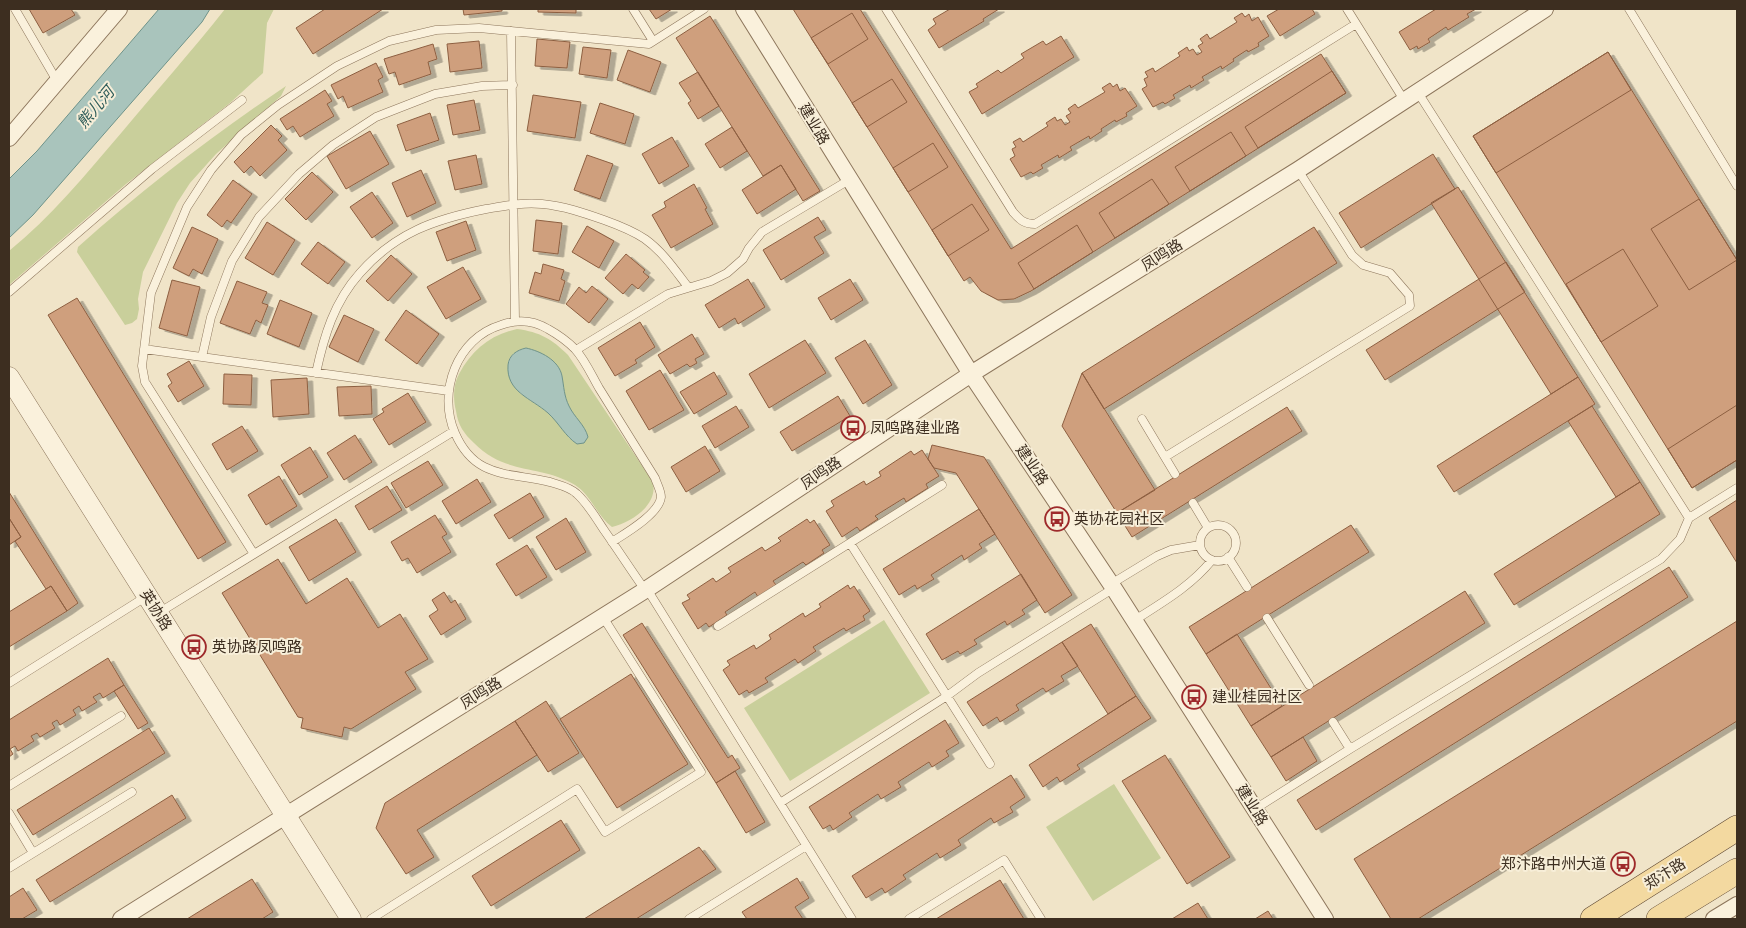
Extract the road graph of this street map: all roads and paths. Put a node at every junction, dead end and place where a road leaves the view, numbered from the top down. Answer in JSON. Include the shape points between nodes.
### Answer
{"nodes":[{"id":1,"x":15,"y":9,"type":"edge"},
{"id":2,"x":118,"y":9,"type":"edge"},
{"id":3,"x":634,"y":9,"type":"edge"},
{"id":4,"x":704,"y":9,"type":"edge"},
{"id":5,"x":744,"y":9,"type":"edge"},
{"id":6,"x":886,"y":9,"type":"edge"},
{"id":7,"x":1347,"y":9,"type":"edge"},
{"id":8,"x":1545,"y":9,"type":"edge"},
{"id":9,"x":1628,"y":9,"type":"edge"},
{"id":10,"x":1356,"y":24,"type":"junction"},
{"id":11,"x":511,"y":31,"type":"junction"},
{"id":12,"x":654,"y":42,"type":"junction"},
{"id":13,"x":57,"y":81,"type":"junction"},
{"id":14,"x":512,"y":85,"type":"junction"},
{"id":15,"x":1410,"y":95,"type":"junction"},
{"id":16,"x":242,"y":100,"type":"dead end"},
{"id":17,"x":9,"y":138,"type":"edge"},
{"id":18,"x":1298,"y":170,"type":"junction"},
{"id":19,"x":849,"y":180,"type":"junction"},
{"id":20,"x":1737,"y":186,"type":"edge"},
{"id":21,"x":514,"y":204,"type":"junction"},
{"id":22,"x":688,"y":287,"type":"junction"},
{"id":23,"x":9,"y":292,"type":"edge"},
{"id":24,"x":515,"y":321,"type":"junction"},
{"id":25,"x":144,"y":349,"type":"junction"},
{"id":26,"x":576,"y":350,"type":"junction"},
{"id":27,"x":202,"y":357,"type":"junction"},
{"id":28,"x":316,"y":373,"type":"junction"},
{"id":29,"x":970,"y":374,"type":"junction"},
{"id":30,"x":9,"y":377,"type":"edge"},
{"id":31,"x":449,"y":391,"type":"junction"},
{"id":32,"x":1142,"y":419,"type":"dead end"},
{"id":33,"x":454,"y":431,"type":"junction"},
{"id":34,"x":1165,"y":457,"type":"junction"},
{"id":35,"x":1175,"y":474,"type":"dead end"},
{"id":36,"x":942,"y":485,"type":"dead end"},
{"id":37,"x":1737,"y":488,"type":"edge"},
{"id":38,"x":1193,"y":503,"type":"dead end"},
{"id":39,"x":1689,"y":518,"type":"junction"},
{"id":40,"x":1208,"y":528,"type":"junction"},
{"id":41,"x":612,"y":542,"type":"junction"},
{"id":42,"x":850,"y":543,"type":"junction"},
{"id":43,"x":1200,"y":546,"type":"junction"},
{"id":44,"x":254,"y":554,"type":"junction"},
{"id":45,"x":1228,"y":557,"type":"junction"},
{"id":46,"x":1212,"y":560,"type":"junction"},
{"id":47,"x":1113,"y":586,"type":"junction"},
{"id":48,"x":1247,"y":587,"type":"dead end"},
{"id":49,"x":646,"y":589,"type":"junction"},
{"id":50,"x":148,"y":596,"type":"junction"},
{"id":51,"x":158,"y":614,"type":"junction"},
{"id":52,"x":603,"y":616,"type":"junction"},
{"id":53,"x":1267,"y":618,"type":"dead end"},
{"id":54,"x":1135,"y":620,"type":"junction"},
{"id":55,"x":718,"y":626,"type":"dead end"},
{"id":56,"x":9,"y":683,"type":"edge"},
{"id":57,"x":1309,"y":685,"type":"dead end"},
{"id":58,"x":947,"y":696,"type":"junction"},
{"id":59,"x":121,"y":716,"type":"dead end"},
{"id":60,"x":1333,"y":722,"type":"dead end"},
{"id":61,"x":1350,"y":749,"type":"junction"},
{"id":62,"x":990,"y":764,"type":"dead end"},
{"id":63,"x":9,"y":786,"type":"edge"},
{"id":64,"x":132,"y":792,"type":"dead end"},
{"id":65,"x":780,"y":803,"type":"junction"},
{"id":66,"x":1255,"y":809,"type":"junction"},
{"id":67,"x":9,"y":814,"type":"edge"},
{"id":68,"x":286,"y":816,"type":"junction"},
{"id":69,"x":1737,"y":828,"type":"edge"},
{"id":70,"x":806,"y":846,"type":"junction"},
{"id":71,"x":33,"y":853,"type":"junction"},
{"id":72,"x":9,"y":868,"type":"edge"},
{"id":73,"x":1737,"y":871,"type":"edge"},
{"id":74,"x":1737,"y":905,"type":"edge"},
{"id":75,"x":121,"y":919,"type":"edge"},
{"id":76,"x":352,"y":919,"type":"edge"},
{"id":77,"x":371,"y":919,"type":"edge"},
{"id":78,"x":689,"y":919,"type":"edge"},
{"id":79,"x":852,"y":919,"type":"edge"},
{"id":80,"x":909,"y":919,"type":"edge"},
{"id":81,"x":1041,"y":919,"type":"edge"},
{"id":82,"x":1325,"y":919,"type":"edge"},
{"id":83,"x":1593,"y":919,"type":"edge"},
{"id":84,"x":1659,"y":919,"type":"edge"},
{"id":85,"x":1714,"y":919,"type":"edge"}],
"edges":[{"from":1,"to":13,"type":"lane"},
{"from":2,"to":13,"type":"street"},
{"from":3,"to":12,"type":"lane"},
{"from":4,"to":12,"type":"lane"},
{"from":5,"to":19,"type":"street","name":"建业路"},
{"from":6,"to":10,"type":"lane","via":[[1013,212],[1026,224],[1035,224]]},
{"from":7,"to":10,"type":"lane"},
{"from":8,"to":15,"type":"street","name":"凤鸣路"},
{"from":9,"to":20,"type":"lane"},
{"from":10,"to":15,"type":"lane"},
{"from":11,"to":12,"type":"lane"},
{"from":11,"to":14,"type":"lane"},
{"from":11,"to":25,"type":"lane","via":[[479,28],[436,30],[389,41],[336,66],[278,105],[241,135],[210,170],[187,207],[151,292]]},
{"from":13,"to":17,"type":"street"},
{"from":14,"to":21,"type":"lane"},
{"from":14,"to":27,"type":"lane","via":[[435,94],[376,117],[333,145],[299,174],[259,217],[232,261],[211,317]]},
{"from":15,"to":18,"type":"street","name":"凤鸣路"},
{"from":15,"to":39,"type":"lane"},
{"from":16,"to":23,"type":"lane","via":[[152,169]]},
{"from":18,"to":29,"type":"street","name":"凤鸣路"},
{"from":18,"to":34,"type":"lane","via":[[1352,255],[1363,265],[1390,273],[1409,295],[1410,306]]},
{"from":19,"to":22,"type":"lane","via":[[762,232],[743,259],[727,273]]},
{"from":19,"to":29,"type":"street","name":"建业路"},
{"from":21,"to":22,"type":"lane","via":[[541,204],[578,211],[623,227],[659,250]]},
{"from":21,"to":24,"type":"lane"},
{"from":21,"to":28,"type":"lane","via":[[451,216],[417,229],[386,248],[360,274],[338,304],[324,337]]},
{"from":22,"to":26,"type":"lane","via":[[668,294]]},
{"from":24,"to":26,"type":"lane","via":[[530,321],[548,329]]},
{"from":24,"to":31,"type":"lane","via":[[491,328],[473,339],[462,353]]},
{"from":25,"to":27,"type":"lane"},
{"from":25,"to":44,"type":"lane","via":[[142,366],[145,382]]},
{"from":26,"to":41,"type":"lane","via":[[655,478],[661,496],[658,506],[649,516]]},
{"from":27,"to":28,"type":"lane"},
{"from":28,"to":31,"type":"lane"},
{"from":29,"to":47,"type":"street","name":"建业路"},
{"from":29,"to":49,"type":"street","name":"凤鸣路"},
{"from":30,"to":50,"type":"street","name":"英协路"},
{"from":31,"to":33,"type":"lane","via":[[447,398]]},
{"from":32,"to":34,"type":"lane"},
{"from":33,"to":41,"type":"lane","via":[[464,450],[478,464],[493,472],[554,483],[577,493]]},
{"from":33,"to":44,"type":"lane"},
{"from":34,"to":35,"type":"lane"},
{"from":36,"to":42,"type":"lane"},
{"from":37,"to":39,"type":"lane"},
{"from":38,"to":40,"type":"lane"},
{"from":39,"to":61,"type":"lane","via":[[1680,539],[1661,559]]},
{"from":40,"to":43,"type":"lane","via":[[1203,533]]},
{"from":40,"to":45,"type":"lane","via":[[1226,527],[1232,533],[1235,544]]},
{"from":41,"to":49,"type":"lane"},
{"from":42,"to":55,"type":"lane"},
{"from":42,"to":58,"type":"lane"},
{"from":43,"to":46,"type":"lane"},
{"from":43,"to":47,"type":"lane","via":[[1171,550],[1156,556]]},
{"from":44,"to":51,"type":"lane"},
{"from":45,"to":46,"type":"lane"},
{"from":45,"to":48,"type":"lane"},
{"from":46,"to":54,"type":"lane","via":[[1185,587]]},
{"from":47,"to":54,"type":"street","name":"建业路"},
{"from":47,"to":58,"type":"lane"},
{"from":49,"to":52,"type":"street","name":"凤鸣路"},
{"from":49,"to":65,"type":"lane"},
{"from":50,"to":51,"type":"street","name":"英协路"},
{"from":50,"to":56,"type":"lane"},
{"from":51,"to":68,"type":"street","name":"英协路"},
{"from":52,"to":68,"type":"street","name":"凤鸣路"},
{"from":52,"to":77,"type":"lane","via":[[701,772],[605,832],[577,789]]},
{"from":53,"to":57,"type":"lane"},
{"from":54,"to":66,"type":"street","name":"建业路"},
{"from":58,"to":62,"type":"lane"},
{"from":58,"to":65,"type":"lane"},
{"from":59,"to":63,"type":"lane"},
{"from":60,"to":61,"type":"lane"},
{"from":61,"to":66,"type":"lane"},
{"from":64,"to":71,"type":"lane"},
{"from":65,"to":70,"type":"lane"},
{"from":66,"to":82,"type":"street","name":"建业路"},
{"from":67,"to":71,"type":"lane"},
{"from":68,"to":75,"type":"street","name":"凤鸣路"},
{"from":68,"to":76,"type":"street","name":"英协路"},
{"from":69,"to":83,"type":"main road","name":"郑汴路"},
{"from":70,"to":78,"type":"lane"},
{"from":70,"to":79,"type":"lane"},
{"from":71,"to":72,"type":"lane"},
{"from":73,"to":84,"type":"main road"},
{"from":74,"to":85,"type":"street"},
{"from":80,"to":81,"type":"lane","via":[[1004,860]]}]}
